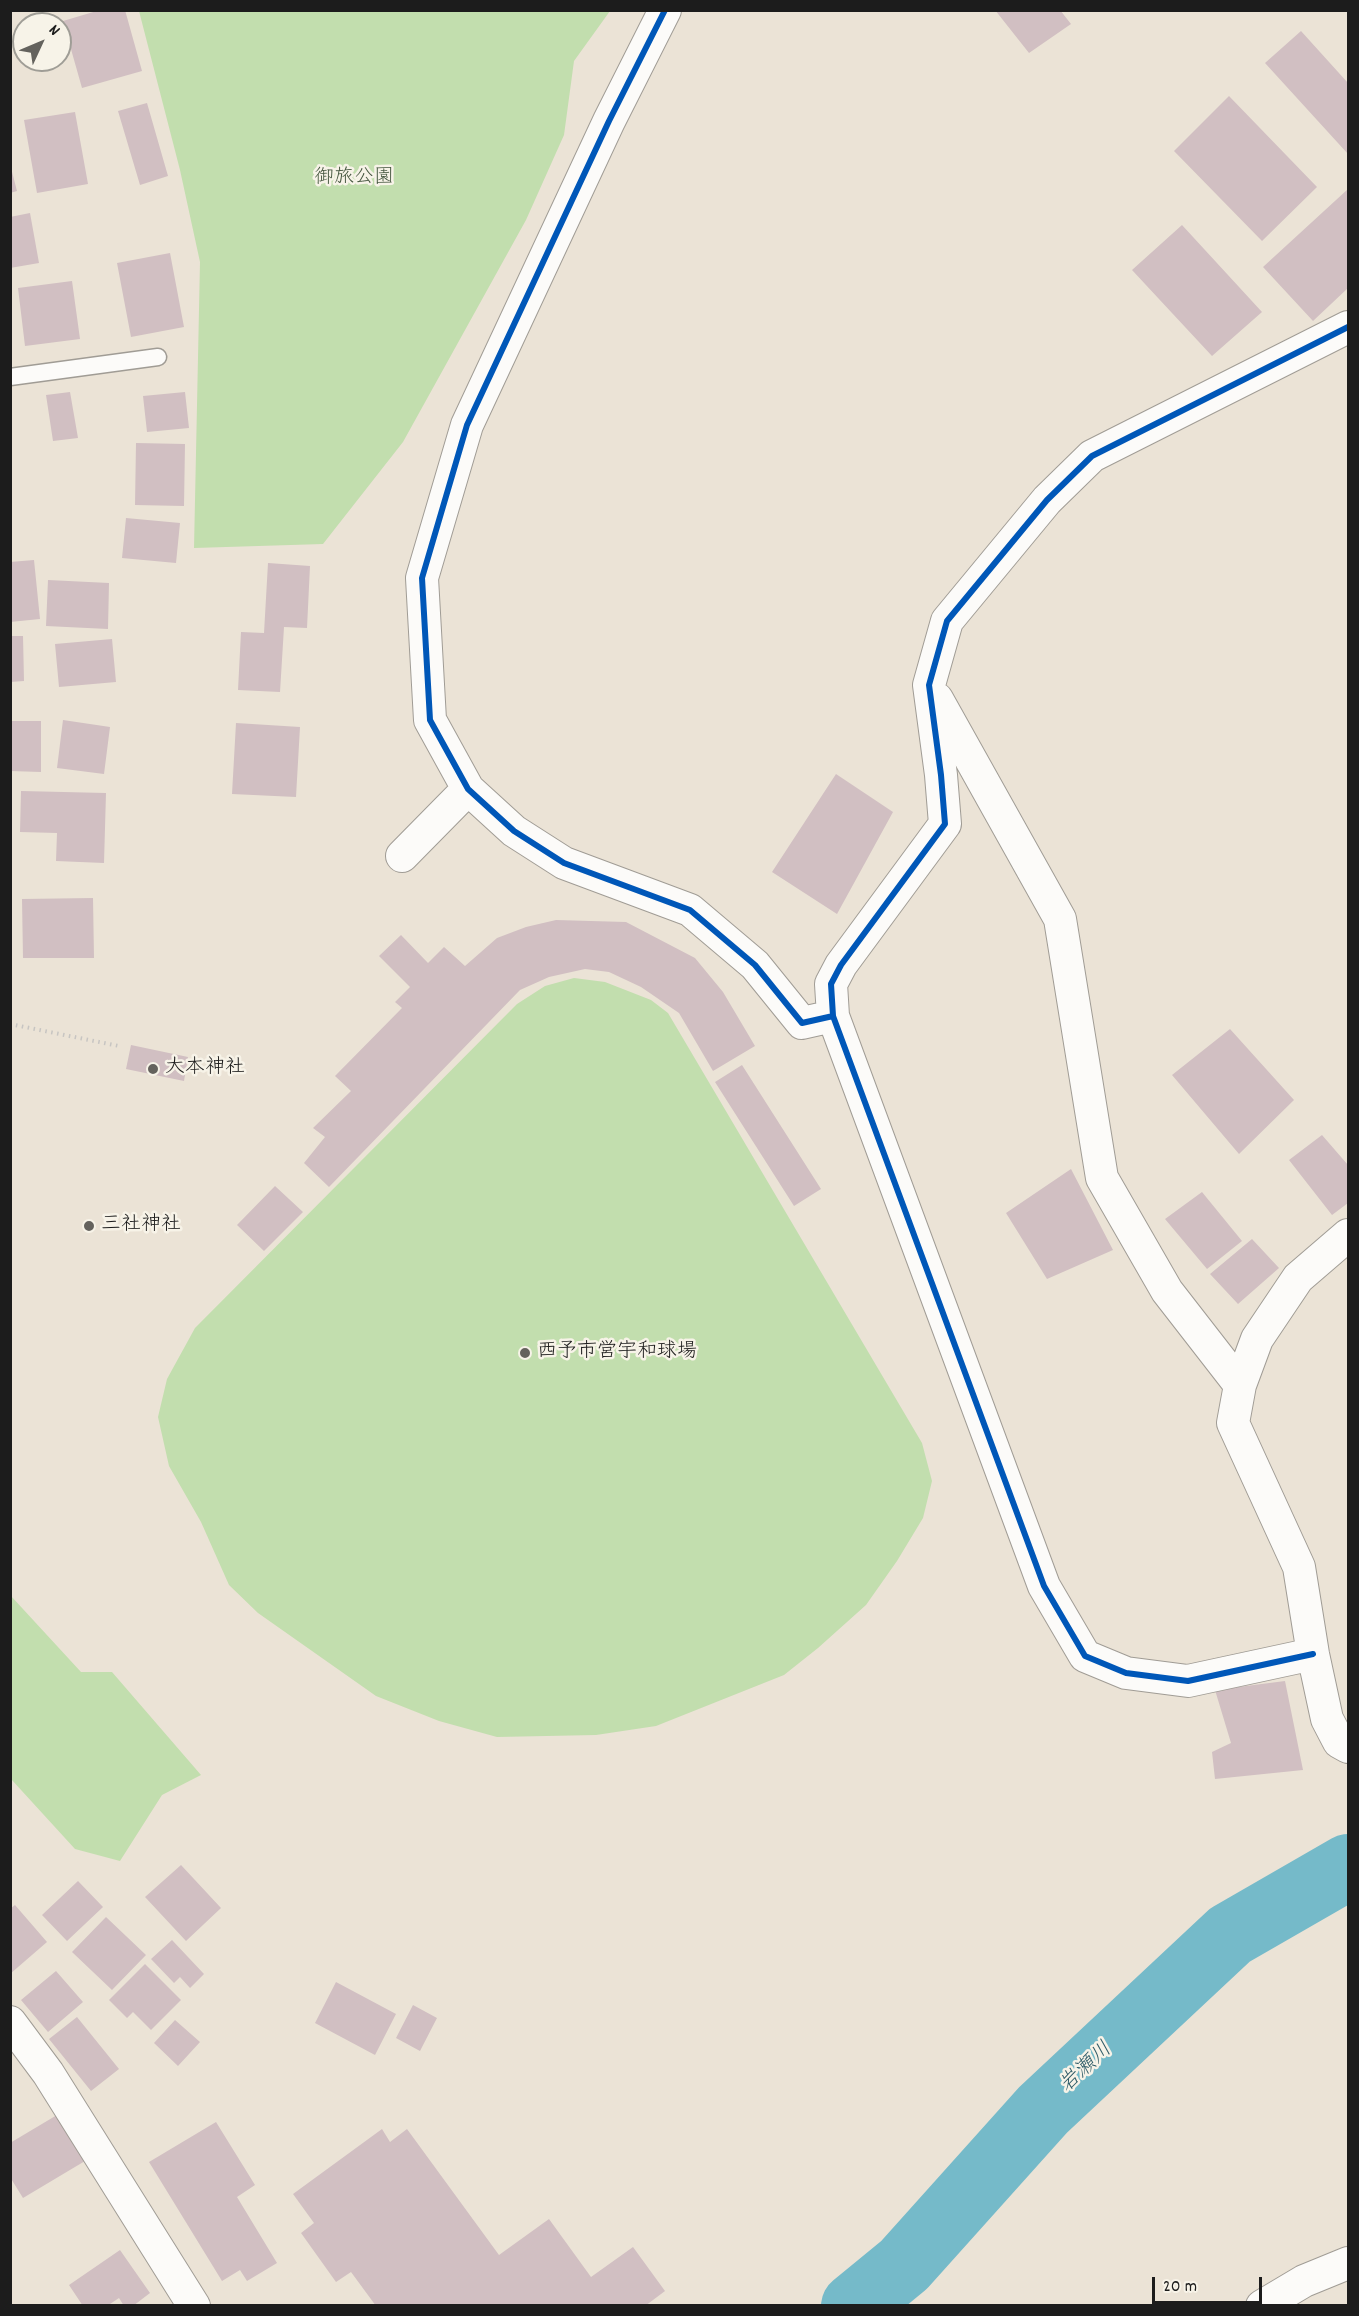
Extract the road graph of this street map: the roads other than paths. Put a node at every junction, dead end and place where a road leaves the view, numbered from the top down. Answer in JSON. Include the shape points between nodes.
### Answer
{"nodes":[{"id":1,"x":664,"y":10,"type":"edge"},
{"id":2,"x":1348,"y":327,"type":"edge"},
{"id":3,"x":158,"y":357,"type":"dead end"},
{"id":4,"x":10,"y":377,"type":"edge"},
{"id":5,"x":929,"y":685,"type":"junction"},
{"id":6,"x":468,"y":789,"type":"junction"},
{"id":7,"x":402,"y":856,"type":"dead end"},
{"id":8,"x":833,"y":1016,"type":"junction"},
{"id":9,"x":1348,"y":1235,"type":"edge"},
{"id":10,"x":1240,"y":1385,"type":"junction"},
{"id":11,"x":1313,"y":1654,"type":"junction"},
{"id":12,"x":1348,"y":1747,"type":"edge"},
{"id":13,"x":10,"y":2022,"type":"edge"},
{"id":14,"x":1348,"y":2263,"type":"edge"},
{"id":15,"x":194,"y":2306,"type":"edge"},
{"id":16,"x":1262,"y":2306,"type":"edge"}],
"edges":[{"from":1,"to":6,"type":"street","via":[[467,425],[422,578],[430,720]]},
{"from":2,"to":5,"type":"street","via":[[1092,456],[1047,500],[946,621]]},
{"from":3,"to":4,"type":"lane"},
{"from":5,"to":8,"type":"street","via":[[945,824],[841,964],[831,984]]},
{"from":5,"to":10,"type":"street","via":[[1060,919],[1102,1178],[1167,1291]]},
{"from":6,"to":7,"type":"street"},
{"from":6,"to":8,"type":"street","via":[[514,831],[564,863],[690,910],[755,965],[802,1023]]},
{"from":8,"to":11,"type":"street","via":[[1044,1586],[1085,1656],[1126,1673],[1188,1681]]},
{"from":9,"to":10,"type":"street","via":[[1298,1278],[1257,1339]]},
{"from":10,"to":11,"type":"street","via":[[1233,1423],[1299,1567]]},
{"from":11,"to":12,"type":"street","via":[[1327,1719],[1339,1742]]},
{"from":13,"to":15,"type":"street","via":[[48,2073]]},
{"from":14,"to":16,"type":"street","via":[[1304,2281]]}]}
